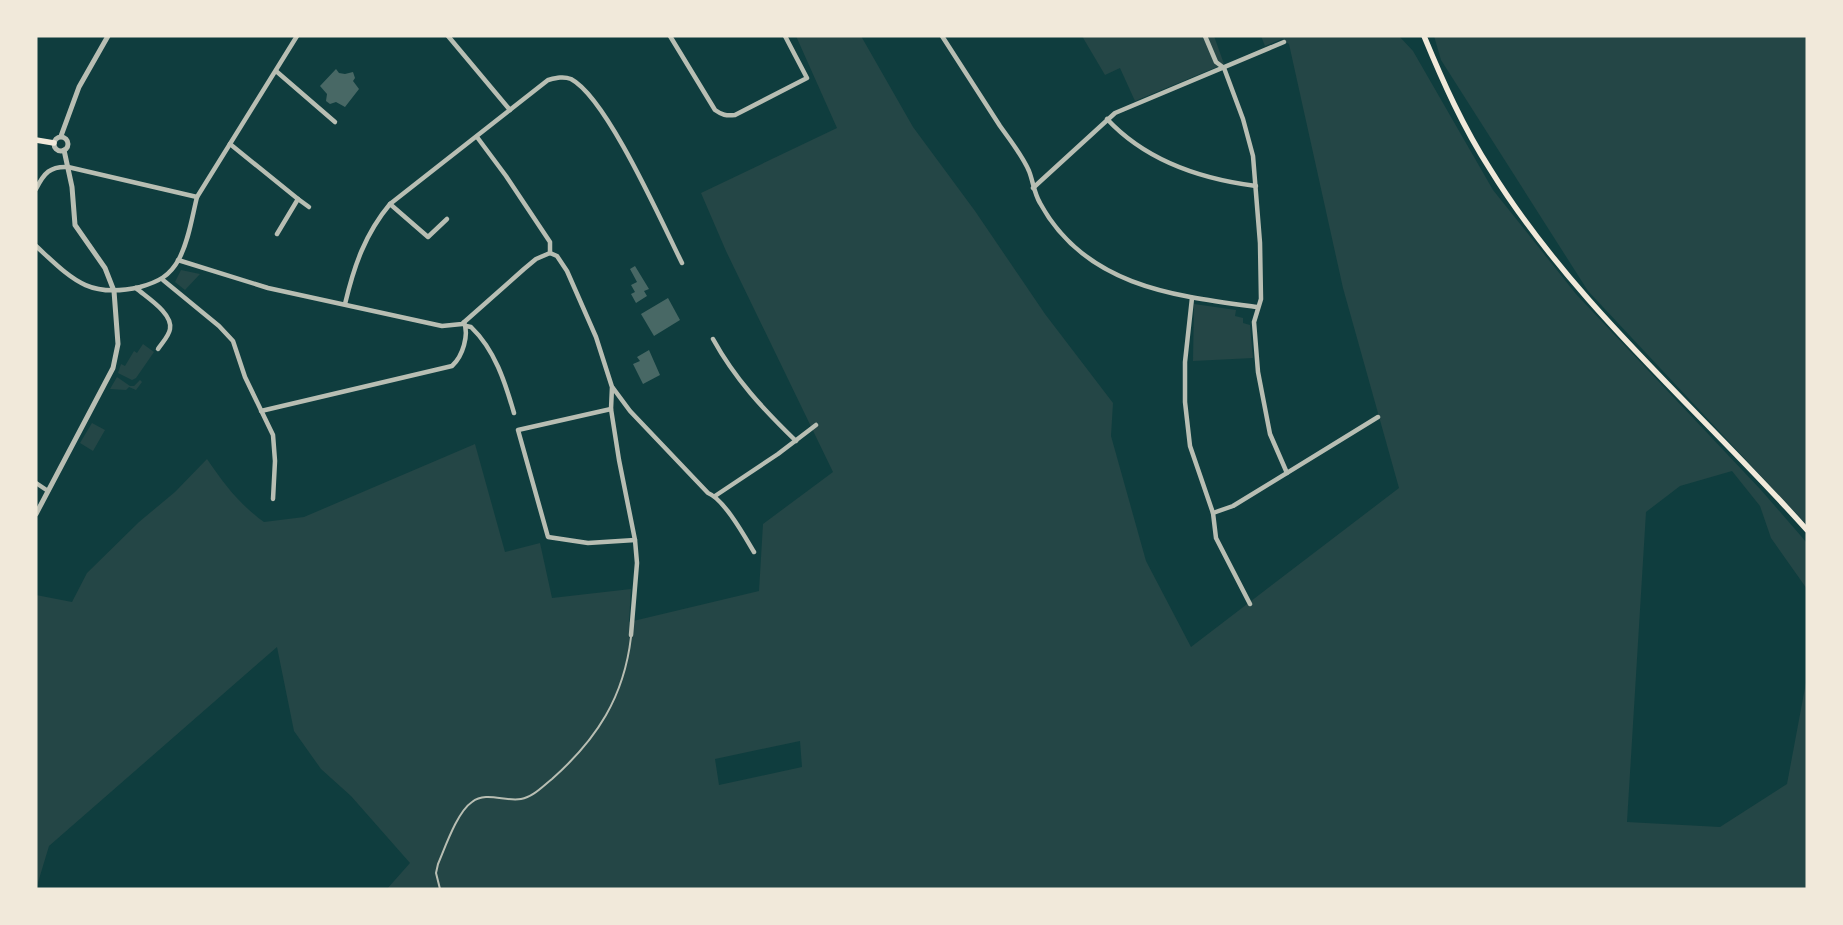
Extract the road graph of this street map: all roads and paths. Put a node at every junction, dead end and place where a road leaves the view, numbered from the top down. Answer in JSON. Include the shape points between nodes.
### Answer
{"nodes":[{"id":1,"x":108,"y":36,"type":"edge"},
{"id":2,"x":297,"y":36,"type":"edge"},
{"id":3,"x":448,"y":36,"type":"edge"},
{"id":4,"x":670,"y":36,"type":"edge"},
{"id":5,"x":785,"y":36,"type":"edge"},
{"id":6,"x":942,"y":36,"type":"edge"},
{"id":7,"x":1205,"y":36,"type":"edge"},
{"id":8,"x":1424,"y":36,"type":"edge"},
{"id":9,"x":1284,"y":42,"type":"dead end"},
{"id":10,"x":1224,"y":68,"type":"junction"},
{"id":11,"x":276,"y":71,"type":"junction"},
{"id":12,"x":510,"y":110,"type":"junction"},
{"id":13,"x":1107,"y":119,"type":"junction"},
{"id":14,"x":335,"y":122,"type":"dead end"},
{"id":15,"x":61,"y":136,"type":"junction"},
{"id":16,"x":477,"y":137,"type":"junction"},
{"id":17,"x":36,"y":140,"type":"edge"},
{"id":18,"x":54,"y":143,"type":"junction"},
{"id":19,"x":230,"y":144,"type":"junction"},
{"id":20,"x":64,"y":150,"type":"junction"},
{"id":21,"x":68,"y":167,"type":"junction"},
{"id":22,"x":1256,"y":186,"type":"junction"},
{"id":23,"x":1033,"y":188,"type":"junction"},
{"id":24,"x":36,"y":189,"type":"edge"},
{"id":25,"x":197,"y":196,"type":"junction"},
{"id":26,"x":298,"y":199,"type":"junction"},
{"id":27,"x":390,"y":204,"type":"junction"},
{"id":28,"x":309,"y":207,"type":"dead end"},
{"id":29,"x":447,"y":219,"type":"dead end"},
{"id":30,"x":277,"y":234,"type":"dead end"},
{"id":31,"x":36,"y":246,"type":"edge"},
{"id":32,"x":550,"y":253,"type":"junction"},
{"id":33,"x":178,"y":260,"type":"junction"},
{"id":34,"x":682,"y":263,"type":"dead end"},
{"id":35,"x":163,"y":280,"type":"junction"},
{"id":36,"x":136,"y":288,"type":"junction"},
{"id":37,"x":114,"y":291,"type":"junction"},
{"id":38,"x":1192,"y":298,"type":"junction"},
{"id":39,"x":345,"y":304,"type":"junction"},
{"id":40,"x":1257,"y":307,"type":"junction"},
{"id":41,"x":465,"y":324,"type":"junction"},
{"id":42,"x":713,"y":339,"type":"dead end"},
{"id":43,"x":158,"y":349,"type":"dead end"},
{"id":44,"x":612,"y":387,"type":"junction"},
{"id":45,"x":611,"y":409,"type":"junction"},
{"id":46,"x":261,"y":411,"type":"junction"},
{"id":47,"x":514,"y":414,"type":"dead end"},
{"id":48,"x":1378,"y":418,"type":"dead end"},
{"id":49,"x":816,"y":425,"type":"dead end"},
{"id":50,"x":796,"y":441,"type":"junction"},
{"id":51,"x":1287,"y":473,"type":"junction"},
{"id":52,"x":36,"y":483,"type":"edge"},
{"id":53,"x":48,"y":491,"type":"junction"},
{"id":54,"x":715,"y":496,"type":"junction"},
{"id":55,"x":273,"y":499,"type":"dead end"},
{"id":56,"x":1212,"y":513,"type":"junction"},
{"id":57,"x":36,"y":514,"type":"edge"},
{"id":58,"x":1807,"y":530,"type":"edge"},
{"id":59,"x":635,"y":540,"type":"junction"},
{"id":60,"x":754,"y":552,"type":"dead end"},
{"id":61,"x":1250,"y":604,"type":"dead end"},
{"id":62,"x":631,"y":634,"type":"joint"},
{"id":63,"x":440,"y":889,"type":"edge"}],
"edges":[{"from":1,"to":15,"type":"street","via":[[79,87]]},
{"from":2,"to":11,"type":"street"},
{"from":3,"to":12,"type":"street"},
{"from":4,"to":5,"type":"street","via":[[710,103],[721,115],[735,115],[807,78]]},
{"from":6,"to":23,"type":"street","via":[[1029,171]]},
{"from":7,"to":10,"type":"street","via":[[1216,62]]},
{"from":8,"to":58,"type":"main road","via":[[1464,125],[1490,170],[1560,265]]},
{"from":9,"to":10,"type":"street"},
{"from":10,"to":13,"type":"street","via":[[1114,113]]},
{"from":10,"to":22,"type":"street","via":[[1243,119],[1253,156]]},
{"from":11,"to":14,"type":"street"},
{"from":11,"to":19,"type":"street"},
{"from":12,"to":16,"type":"street"},
{"from":12,"to":34,"type":"street","via":[[548,80],[568,78],[576,82],[603,114],[624,148]]},
{"from":13,"to":22,"type":"street","via":[[1133,143],[1167,162],[1210,178]]},
{"from":13,"to":23,"type":"street"},
{"from":15,"to":18,"type":"street"},
{"from":15,"to":20,"type":"street","via":[[68,142]]},
{"from":16,"to":27,"type":"street"},
{"from":16,"to":32,"type":"street","via":[[550,242]]},
{"from":17,"to":18,"type":"main road"},
{"from":18,"to":20,"type":"street","via":[[56,149]]},
{"from":19,"to":25,"type":"street"},
{"from":19,"to":26,"type":"street"},
{"from":20,"to":21,"type":"street"},
{"from":21,"to":24,"type":"street","via":[[58,166],[46,171]]},
{"from":21,"to":25,"type":"street"},
{"from":21,"to":37,"type":"street","via":[[78,232],[105,268]]},
{"from":22,"to":40,"type":"street","via":[[1260,253],[1260,299]]},
{"from":23,"to":38,"type":"street","via":[[1058,229],[1075,248],[1099,266],[1127,280]]},
{"from":25,"to":33,"type":"street"},
{"from":26,"to":28,"type":"street"},
{"from":26,"to":30,"type":"street"},
{"from":27,"to":29,"type":"street","via":[[428,237]]},
{"from":27,"to":39,"type":"street","via":[[358,255]]},
{"from":31,"to":37,"type":"street","via":[[63,272],[85,286]]},
{"from":32,"to":41,"type":"street","via":[[524,269]]},
{"from":32,"to":44,"type":"street","via":[[557,256],[567,270],[596,337]]},
{"from":33,"to":35,"type":"street"},
{"from":33,"to":39,"type":"street","via":[[268,288]]},
{"from":35,"to":36,"type":"street"},
{"from":35,"to":46,"type":"street","via":[[228,334]]},
{"from":36,"to":37,"type":"street"},
{"from":36,"to":43,"type":"street","via":[[170,321],[169,332]]},
{"from":37,"to":53,"type":"street","via":[[118,344],[113,368]]},
{"from":38,"to":40,"type":"street"},
{"from":38,"to":56,"type":"street","via":[[1185,362],[1185,402],[1190,446]]},
{"from":39,"to":41,"type":"street","via":[[442,326]]},
{"from":40,"to":51,"type":"street","via":[[1254,322],[1262,399],[1270,434]]},
{"from":41,"to":46,"type":"street","via":[[461,354],[452,366]]},
{"from":41,"to":47,"type":"street","via":[[487,345]]},
{"from":42,"to":50,"type":"street","via":[[736,378]]},
{"from":44,"to":45,"type":"street"},
{"from":44,"to":54,"type":"street","via":[[630,411],[708,493]]},
{"from":45,"to":59,"type":"street"},
{"from":45,"to":59,"type":"street","via":[[518,430],[548,537],[588,543]]},
{"from":46,"to":55,"type":"street","via":[[275,445]]},
{"from":48,"to":51,"type":"street"},
{"from":49,"to":50,"type":"street"},
{"from":50,"to":54,"type":"street"},
{"from":51,"to":56,"type":"street","via":[[1233,506]]},
{"from":52,"to":53,"type":"street"},
{"from":53,"to":57,"type":"street"},
{"from":54,"to":60,"type":"street"},
{"from":56,"to":61,"type":"street","via":[[1216,538]]},
{"from":59,"to":62,"type":"street","via":[[637,563]]},
{"from":62,"to":63,"type":"lane","via":[[621,688],[588,743],[530,796],[520,800],[487,798],[472,802],[463,812],[438,864],[436,873]]}]}
